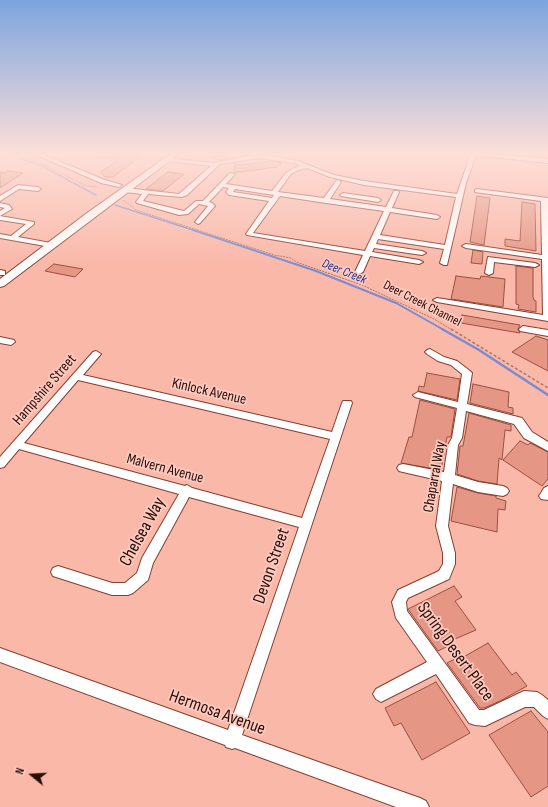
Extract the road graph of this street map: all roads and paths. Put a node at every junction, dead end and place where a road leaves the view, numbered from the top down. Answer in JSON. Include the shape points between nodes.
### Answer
{"nodes":[{"id":1,"x":13,"y":191,"type":"edge"},
{"id":2,"x":117,"y":191,"type":"edge"},
{"id":3,"x":137,"y":191,"type":"edge"},
{"id":4,"x":188,"y":191,"type":"edge"},
{"id":5,"x":216,"y":191,"type":"edge"},
{"id":6,"x":230,"y":191,"type":"edge"},
{"id":7,"x":278,"y":191,"type":"edge"},
{"id":8,"x":333,"y":191,"type":"edge"},
{"id":9,"x":421,"y":191,"type":"edge"},
{"id":10,"x":462,"y":191,"type":"edge"},
{"id":11,"x":477,"y":191,"type":"dead end"},
{"id":12,"x":396,"y":192,"type":"dead end"},
{"id":13,"x":146,"y":193,"type":"junction"},
{"id":14,"x":343,"y":195,"type":"dead end"},
{"id":15,"x":180,"y":196,"type":"junction"},
{"id":16,"x":275,"y":196,"type":"junction"},
{"id":17,"x":460,"y":196,"type":"junction"},
{"id":18,"x":360,"y":198,"type":"junction"},
{"id":19,"x":0,"y":199,"type":"edge"},
{"id":20,"x":122,"y":199,"type":"dead end"},
{"id":21,"x":378,"y":200,"type":"dead end"},
{"id":22,"x":546,"y":200,"type":"edge"},
{"id":23,"x":326,"y":201,"type":"junction"},
{"id":24,"x":198,"y":202,"type":"junction"},
{"id":25,"x":205,"y":202,"type":"junction"},
{"id":26,"x":0,"y":205,"type":"edge"},
{"id":27,"x":356,"y":205,"type":"junction"},
{"id":28,"x":387,"y":210,"type":"junction"},
{"id":29,"x":0,"y":214,"type":"edge"},
{"id":30,"x":437,"y":217,"type":"dead end"},
{"id":31,"x":0,"y":218,"type":"edge"},
{"id":32,"x":198,"y":222,"type":"dead end"},
{"id":33,"x":0,"y":236,"type":"edge"},
{"id":34,"x":375,"y":236,"type":"junction"},
{"id":35,"x":13,"y":238,"type":"junction"},
{"id":36,"x":46,"y":244,"type":"junction"},
{"id":37,"x":371,"y":245,"type":"junction"},
{"id":38,"x":466,"y":246,"type":"dead end"},
{"id":39,"x":447,"y":247,"type":"junction"},
{"id":40,"x":422,"y":253,"type":"dead end"},
{"id":41,"x":367,"y":254,"type":"junction"},
{"id":42,"x":547,"y":258,"type":"edge"},
{"id":43,"x":419,"y":262,"type":"dead end"},
{"id":44,"x":444,"y":263,"type":"dead end"},
{"id":45,"x":535,"y":265,"type":"dead end"},
{"id":46,"x":547,"y":268,"type":"edge"},
{"id":47,"x":359,"y":272,"type":"dead end"},
{"id":48,"x":489,"y":272,"type":"dead end"},
{"id":49,"x":1,"y":273,"type":"edge"},
{"id":50,"x":0,"y":284,"type":"edge"},
{"id":51,"x":437,"y":300,"type":"dead end"},
{"id":52,"x":548,"y":318,"type":"edge"},
{"id":53,"x":523,"y":329,"type":"dead end"},
{"id":54,"x":548,"y":333,"type":"edge"},
{"id":55,"x":0,"y":340,"type":"edge"},
{"id":56,"x":11,"y":342,"type":"dead end"},
{"id":57,"x":430,"y":352,"type":"dead end"},
{"id":58,"x":96,"y":354,"type":"dead end"},
{"id":59,"x":77,"y":377,"type":"junction"},
{"id":60,"x":548,"y":388,"type":"edge"},
{"id":61,"x":418,"y":395,"type":"dead end"},
{"id":62,"x":347,"y":403,"type":"dead end"},
{"id":63,"x":462,"y":406,"type":"junction"},
{"id":64,"x":335,"y":436,"type":"junction"},
{"id":65,"x":17,"y":445,"type":"junction"},
{"id":66,"x":548,"y":447,"type":"edge"},
{"id":67,"x":0,"y":464,"type":"edge"},
{"id":68,"x":403,"y":468,"type":"dead end"},
{"id":69,"x":450,"y":478,"type":"junction"},
{"id":70,"x":187,"y":490,"type":"junction"},
{"id":71,"x":503,"y":491,"type":"dead end"},
{"id":72,"x":306,"y":524,"type":"junction"},
{"id":73,"x":58,"y":572,"type":"dead end"},
{"id":74,"x":399,"y":602,"type":"joint"},
{"id":75,"x":0,"y":655,"type":"edge"},
{"id":76,"x":438,"y":665,"type":"junction"},
{"id":77,"x":381,"y":694,"type":"dead end"},
{"id":78,"x":548,"y":711,"type":"edge"},
{"id":79,"x":232,"y":740,"type":"junction"},
{"id":80,"x":420,"y":807,"type":"edge"}],
"edges":[{"from":1,"to":19,"type":"street"},
{"from":2,"to":36,"type":"main road"},
{"from":3,"to":13,"type":"street"},
{"from":4,"to":15,"type":"street"},
{"from":5,"to":25,"type":"street"},
{"from":6,"to":16,"type":"street","via":[[231,194]]},
{"from":7,"to":16,"type":"street"},
{"from":8,"to":23,"type":"street"},
{"from":9,"to":17,"type":"street"},
{"from":10,"to":17,"type":"street"},
{"from":11,"to":22,"type":"street"},
{"from":12,"to":28,"type":"street"},
{"from":13,"to":15,"type":"street"},
{"from":13,"to":24,"type":"street","via":[[139,202],[179,213],[186,213]]},
{"from":14,"to":18,"type":"street"},
{"from":15,"to":24,"type":"street"},
{"from":16,"to":23,"type":"street"},
{"from":16,"to":41,"type":"street","via":[[249,234]]},
{"from":17,"to":39,"type":"street"},
{"from":18,"to":21,"type":"street"},
{"from":18,"to":27,"type":"street"},
{"from":20,"to":60,"type":"path","name":"Deer Creek Channel","via":[[136,210],[274,255],[291,258],[369,288],[434,319]]},
{"from":22,"to":42,"type":"street"},
{"from":23,"to":27,"type":"street"},
{"from":24,"to":25,"type":"street"},
{"from":25,"to":32,"type":"street","via":[[212,206]]},
{"from":26,"to":29,"type":"street","via":[[9,209]]},
{"from":27,"to":28,"type":"street"},
{"from":28,"to":30,"type":"street"},
{"from":28,"to":34,"type":"street"},
{"from":31,"to":35,"type":"street","via":[[32,223]]},
{"from":33,"to":35,"type":"street"},
{"from":34,"to":37,"type":"street"},
{"from":34,"to":39,"type":"street"},
{"from":35,"to":36,"type":"street"},
{"from":36,"to":49,"type":"main road"},
{"from":36,"to":50,"type":"main road"},
{"from":37,"to":40,"type":"street"},
{"from":37,"to":41,"type":"street"},
{"from":38,"to":42,"type":"street"},
{"from":39,"to":44,"type":"street"},
{"from":41,"to":43,"type":"street"},
{"from":41,"to":47,"type":"street"},
{"from":42,"to":46,"type":"street"},
{"from":45,"to":48,"type":"street","via":[[491,259]]},
{"from":46,"to":52,"type":"street"},
{"from":51,"to":52,"type":"street"},
{"from":53,"to":54,"type":"street"},
{"from":55,"to":56,"type":"street"},
{"from":57,"to":63,"type":"street","name":"Chaparral Way","via":[[454,363],[467,373]]},
{"from":58,"to":59,"type":"street","name":"Hampshire Street"},
{"from":59,"to":64,"type":"street","name":"Kinlock Avenue"},
{"from":59,"to":65,"type":"street","name":"Hampshire Street"},
{"from":61,"to":63,"type":"street"},
{"from":62,"to":64,"type":"street","name":"Devon Street"},
{"from":63,"to":66,"type":"street","via":[[518,421],[528,435]]},
{"from":63,"to":69,"type":"street","name":"Chaparral Way","via":[[457,438],[453,445]]},
{"from":64,"to":72,"type":"street","name":"Devon Street"},
{"from":65,"to":67,"type":"street","name":"Hampshire Street"},
{"from":65,"to":70,"type":"street","name":"Malvern Avenue"},
{"from":68,"to":69,"type":"street"},
{"from":69,"to":71,"type":"street","via":[[478,487]]},
{"from":69,"to":74,"type":"street","name":"Chaparral Way","via":[[442,526],[449,564],[444,575],[403,594]]},
{"from":70,"to":72,"type":"street","name":"Malvern Avenue"},
{"from":70,"to":73,"type":"street","name":"Chelsea Way","via":[[147,562],[143,576],[128,589],[112,589]]},
{"from":72,"to":79,"type":"street","name":"Devon Street"},
{"from":74,"to":76,"type":"street","name":"Spring Desert Place","via":[[401,613]]},
{"from":75,"to":79,"type":"street","name":"Hermosa Avenue"},
{"from":76,"to":77,"type":"street"},
{"from":76,"to":78,"type":"street","name":"Spring Desert Place","via":[[476,717],[485,718],[524,699],[537,700]]},
{"from":79,"to":80,"type":"street","name":"Hermosa Avenue"}]}
